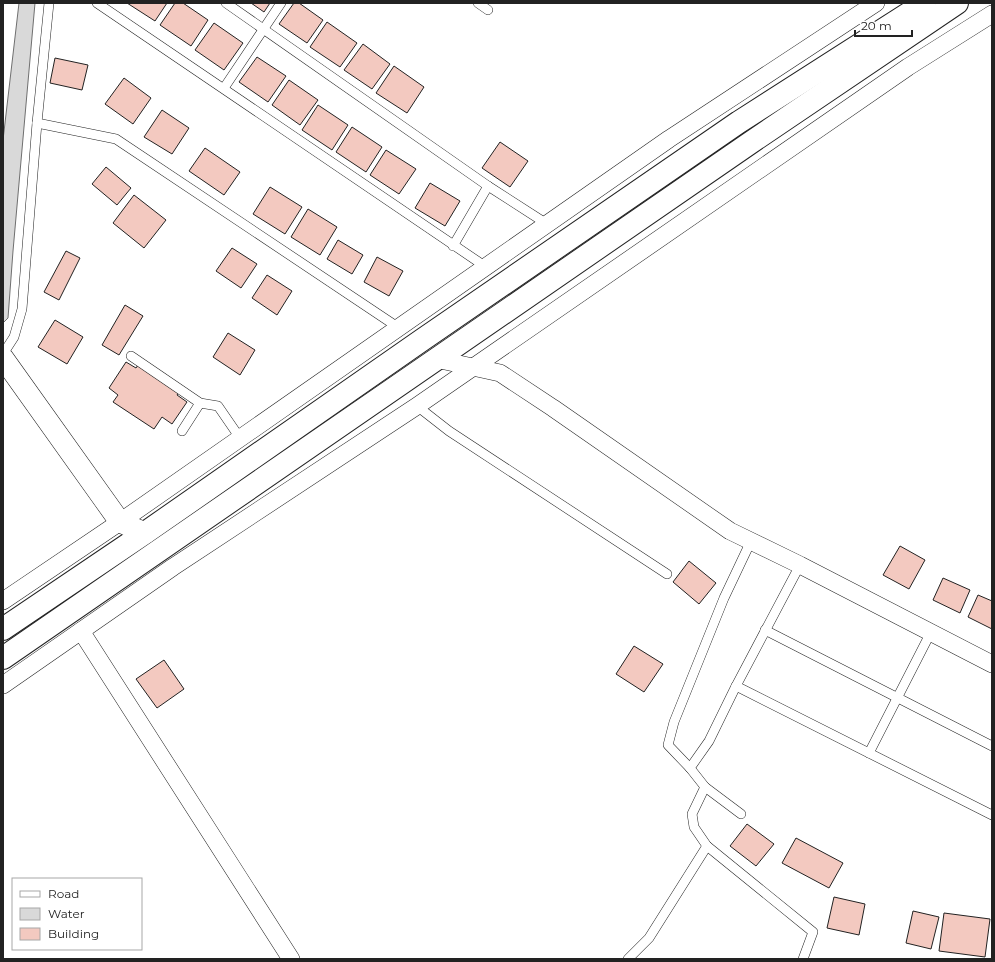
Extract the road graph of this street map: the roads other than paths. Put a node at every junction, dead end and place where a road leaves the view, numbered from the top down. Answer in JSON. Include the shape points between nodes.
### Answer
{"nodes":[{"id":1,"x":49,"y":3,"type":"edge"},
{"id":2,"x":97,"y":3,"type":"edge"},
{"id":3,"x":226,"y":3,"type":"edge"},
{"id":4,"x":281,"y":3,"type":"edge"},
{"id":5,"x":478,"y":3,"type":"edge"},
{"id":6,"x":876,"y":3,"type":"edge"},
{"id":7,"x":925,"y":3,"type":"edge"},
{"id":8,"x":957,"y":3,"type":"edge"},
{"id":9,"x":488,"y":10,"type":"dead end"},
{"id":10,"x":992,"y":14,"type":"edge"},
{"id":11,"x":264,"y":29,"type":"junction"},
{"id":12,"x":224,"y":88,"type":"junction"},
{"id":13,"x":37,"y":123,"type":"junction"},
{"id":14,"x":488,"y":186,"type":"junction"},
{"id":15,"x":547,"y":224,"type":"junction"},
{"id":16,"x":453,"y":246,"type":"junction"},
{"id":17,"x":486,"y":267,"type":"junction"},
{"id":18,"x":399,"y":328,"type":"junction"},
{"id":19,"x":3,"y":354,"type":"edge"},
{"id":20,"x":131,"y":356,"type":"dead end"},
{"id":21,"x":3,"y":358,"type":"edge"},
{"id":22,"x":436,"y":359,"type":"junction"},
{"id":23,"x":473,"y":367,"type":"junction"},
{"id":24,"x":200,"y":403,"type":"junction"},
{"id":25,"x":417,"y":406,"type":"junction"},
{"id":26,"x":182,"y":431,"type":"dead end"},
{"id":27,"x":240,"y":438,"type":"junction"},
{"id":28,"x":120,"y":522,"type":"junction"},
{"id":29,"x":145,"y":533,"type":"junction"},
{"id":30,"x":751,"y":541,"type":"junction"},
{"id":31,"x":158,"y":550,"type":"junction"},
{"id":32,"x":800,"y":565,"type":"junction"},
{"id":33,"x":172,"y":567,"type":"junction"},
{"id":34,"x":667,"y":574,"type":"dead end"},
{"id":35,"x":3,"y":601,"type":"edge"},
{"id":36,"x":3,"y":629,"type":"edge"},
{"id":37,"x":765,"y":630,"type":"junction"},
{"id":38,"x":81,"y":631,"type":"junction"},
{"id":39,"x":931,"y":632,"type":"junction"},
{"id":40,"x":3,"y":658,"type":"edge"},
{"id":41,"x":992,"y":664,"type":"edge"},
{"id":42,"x":3,"y":685,"type":"edge"},
{"id":43,"x":736,"y":686,"type":"junction"},
{"id":44,"x":897,"y":697,"type":"junction"},
{"id":45,"x":992,"y":746,"type":"edge"},
{"id":46,"x":869,"y":753,"type":"junction"},
{"id":47,"x":690,"y":768,"type":"junction"},
{"id":48,"x":705,"y":787,"type":"junction"},
{"id":49,"x":740,"y":814,"type":"dead end"},
{"id":50,"x":992,"y":815,"type":"edge"},
{"id":51,"x":707,"y":846,"type":"junction"},
{"id":52,"x":291,"y":959,"type":"edge"},
{"id":53,"x":628,"y":959,"type":"edge"},
{"id":54,"x":803,"y":959,"type":"edge"}],
"edges":[{"from":1,"to":13,"type":"lane"},
{"from":2,"to":12,"type":"lane"},
{"from":3,"to":11,"type":"lane"},
{"from":4,"to":11,"type":"lane"},
{"from":5,"to":9,"type":"lane"},
{"from":6,"to":15,"type":"street","via":[[669,139]]},
{"from":7,"to":29,"type":"main road","via":[[733,126]]},
{"from":8,"to":22,"type":"main road"},
{"from":10,"to":23,"type":"street","via":[[908,67]]},
{"from":11,"to":12,"type":"lane"},
{"from":11,"to":14,"type":"lane"},
{"from":12,"to":16,"type":"lane"},
{"from":13,"to":18,"type":"lane","via":[[116,139]]},
{"from":13,"to":19,"type":"lane","via":[[22,310],[14,337]]},
{"from":14,"to":15,"type":"lane"},
{"from":14,"to":16,"type":"lane"},
{"from":15,"to":17,"type":"street"},
{"from":16,"to":17,"type":"lane"},
{"from":17,"to":18,"type":"street"},
{"from":18,"to":27,"type":"street"},
{"from":20,"to":24,"type":"lane"},
{"from":21,"to":28,"type":"street"},
{"from":22,"to":23,"type":"street"},
{"from":22,"to":31,"type":"main road"},
{"from":23,"to":25,"type":"street"},
{"from":23,"to":30,"type":"street","via":[[500,373],[730,531]]},
{"from":24,"to":26,"type":"lane"},
{"from":24,"to":27,"type":"lane","via":[[218,406]]},
{"from":25,"to":33,"type":"street"},
{"from":25,"to":34,"type":"lane","via":[[448,431]]},
{"from":27,"to":28,"type":"street"},
{"from":28,"to":29,"type":"street"},
{"from":28,"to":35,"type":"street"},
{"from":29,"to":31,"type":"street"},
{"from":29,"to":36,"type":"main road"},
{"from":30,"to":32,"type":"street"},
{"from":30,"to":47,"type":"lane","via":[[724,598],[674,722],[668,745]]},
{"from":31,"to":33,"type":"street"},
{"from":31,"to":40,"type":"main road"},
{"from":32,"to":37,"type":"lane"},
{"from":32,"to":39,"type":"street"},
{"from":33,"to":38,"type":"street"},
{"from":37,"to":43,"type":"lane"},
{"from":37,"to":44,"type":"lane"},
{"from":38,"to":42,"type":"street"},
{"from":38,"to":52,"type":"street"},
{"from":39,"to":41,"type":"street"},
{"from":39,"to":44,"type":"lane"},
{"from":43,"to":46,"type":"lane"},
{"from":43,"to":47,"type":"lane","via":[[709,741]]},
{"from":44,"to":45,"type":"lane"},
{"from":44,"to":46,"type":"lane"},
{"from":46,"to":50,"type":"lane"},
{"from":47,"to":48,"type":"lane"},
{"from":48,"to":49,"type":"lane"},
{"from":48,"to":51,"type":"lane","via":[[692,814],[694,827]]},
{"from":51,"to":53,"type":"lane","via":[[649,938]]},
{"from":51,"to":54,"type":"lane","via":[[813,932]]}]}
